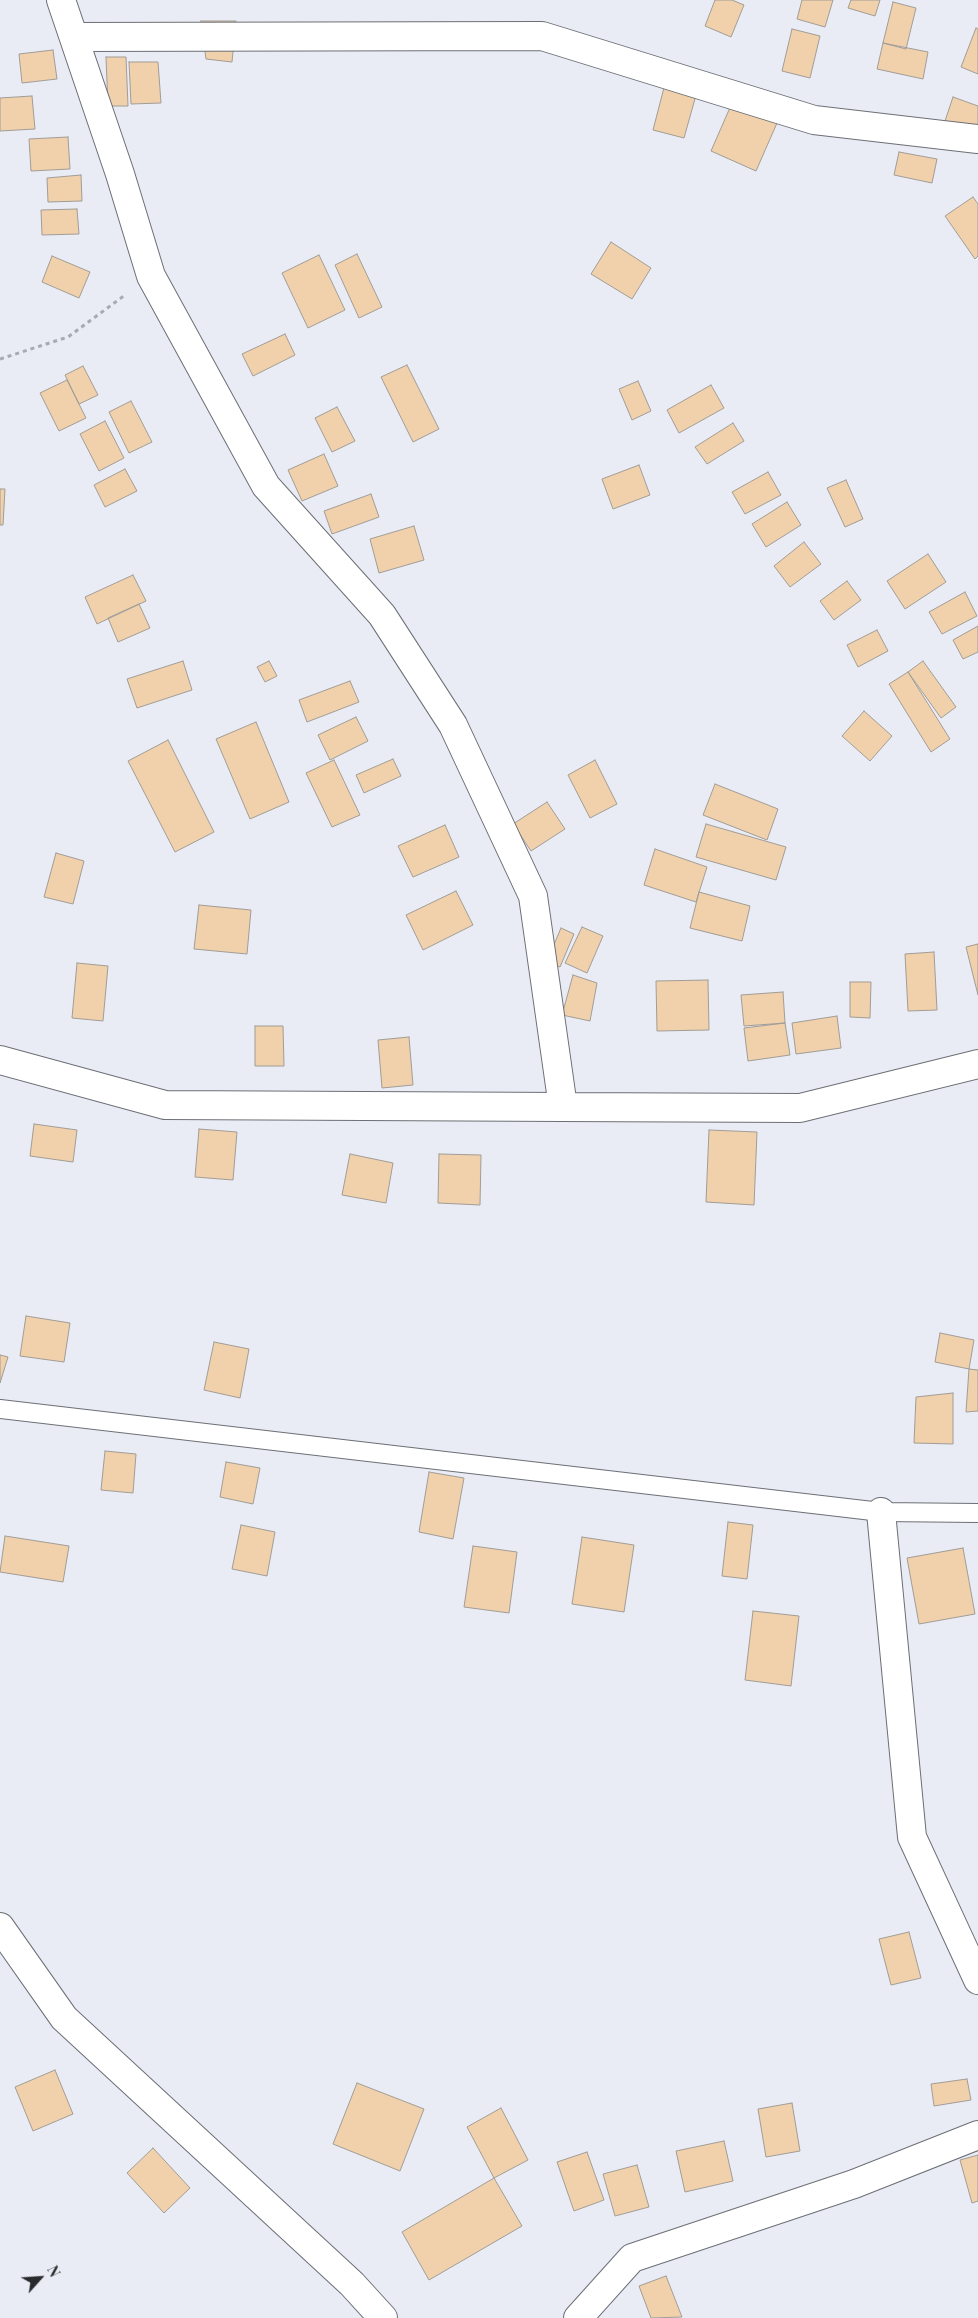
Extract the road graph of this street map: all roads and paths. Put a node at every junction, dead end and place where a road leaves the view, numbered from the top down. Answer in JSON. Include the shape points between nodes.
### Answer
{"nodes":[{"id":1,"x":61,"y":0,"type":"edge"},
{"id":2,"x":74,"y":38,"type":"junction"},
{"id":3,"x":978,"y":139,"type":"edge"},
{"id":4,"x":151,"y":276,"type":"junction"},
{"id":5,"x":0,"y":359,"type":"edge"},
{"id":6,"x":0,"y":1060,"type":"edge"},
{"id":7,"x":978,"y":1064,"type":"edge"},
{"id":8,"x":564,"y":1107,"type":"junction"},
{"id":9,"x":0,"y":1409,"type":"edge"},
{"id":10,"x":881,"y":1512,"type":"junction"},
{"id":11,"x":978,"y":1513,"type":"edge"},
{"id":12,"x":0,"y":1927,"type":"edge"},
{"id":13,"x":978,"y":1980,"type":"edge"},
{"id":14,"x":978,"y":2135,"type":"edge"},
{"id":15,"x":383,"y":2318,"type":"edge"},
{"id":16,"x":578,"y":2318,"type":"edge"}],
"edges":[{"from":1,"to":2,"type":"street"},
{"from":2,"to":3,"type":"street","via":[[542,36],[814,120]]},
{"from":2,"to":4,"type":"street"},
{"from":4,"to":5,"type":"path","via":[[68,337]]},
{"from":4,"to":8,"type":"street","via":[[266,486],[382,615],[453,725],[533,896]]},
{"from":6,"to":8,"type":"street","via":[[165,1105]]},
{"from":7,"to":8,"type":"street","via":[[800,1108]]},
{"from":9,"to":10,"type":"lane"},
{"from":10,"to":11,"type":"lane"},
{"from":10,"to":13,"type":"street","via":[[912,1837]]},
{"from":12,"to":15,"type":"street","via":[[64,2018],[352,2284]]},
{"from":14,"to":16,"type":"street","via":[[854,2184],[632,2258]]}]}
